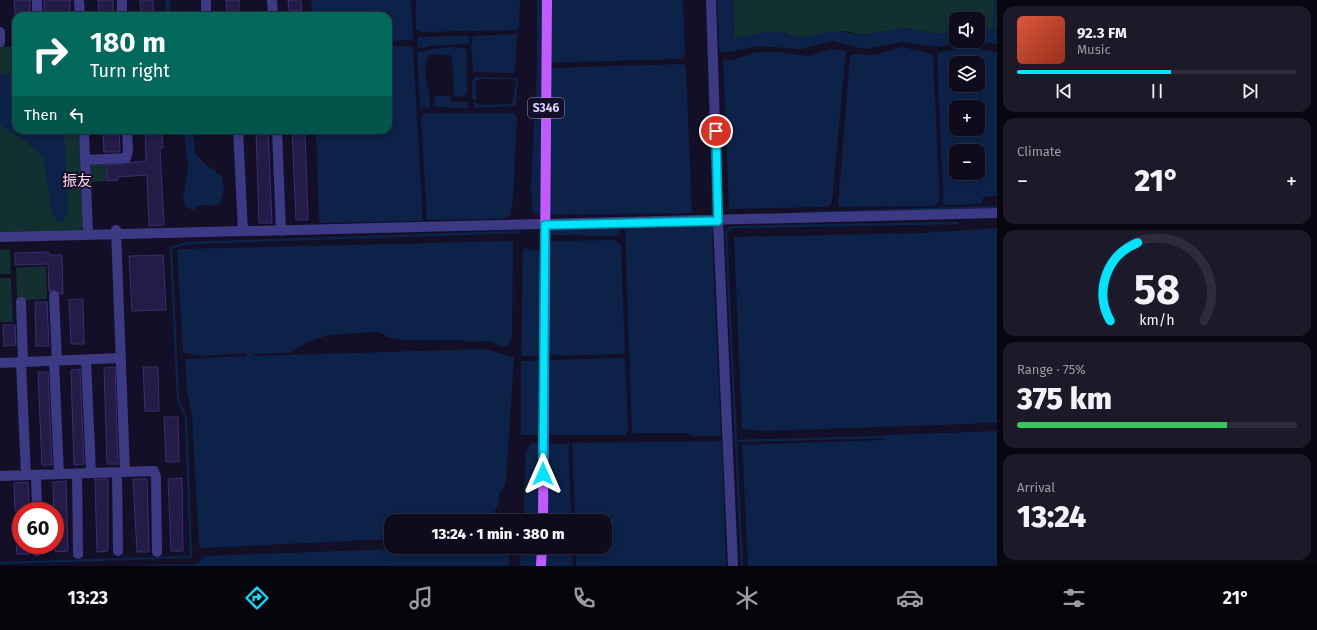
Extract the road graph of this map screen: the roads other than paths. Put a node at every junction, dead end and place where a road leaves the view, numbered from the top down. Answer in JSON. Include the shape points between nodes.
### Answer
{"nodes":[{"id":1,"x":36,"y":0,"type":"edge"},
{"id":2,"x":79,"y":0,"type":"edge"},
{"id":3,"x":122,"y":0,"type":"edge"},
{"id":4,"x":206,"y":0,"type":"edge"},
{"id":5,"x":272,"y":0,"type":"edge"},
{"id":6,"x":547,"y":0,"type":"edge"},
{"id":7,"x":711,"y":0,"type":"edge"},
{"id":8,"x":37,"y":12,"type":"edge"},
{"id":9,"x":80,"y":12,"type":"edge"},
{"id":10,"x":122,"y":12,"type":"edge"},
{"id":11,"x":206,"y":12,"type":"edge"},
{"id":12,"x":273,"y":12,"type":"edge"},
{"id":13,"x":0,"y":32,"type":"edge"},
{"id":14,"x":0,"y":42,"type":"edge"},
{"id":15,"x":84,"y":134,"type":"edge"},
{"id":16,"x":128,"y":134,"type":"edge"},
{"id":17,"x":238,"y":134,"type":"edge"},
{"id":18,"x":277,"y":134,"type":"edge"},
{"id":19,"x":86,"y":160,"type":"junction"},
{"id":20,"x":997,"y":213,"type":"edge"},
{"id":21,"x":545,"y":221,"type":"junction"},
{"id":22,"x":718,"y":221,"type":"junction"},
{"id":23,"x":281,"y":231,"type":"junction"},
{"id":24,"x":116,"y":232,"type":"junction"},
{"id":25,"x":243,"y":232,"type":"junction"},
{"id":26,"x":88,"y":235,"type":"junction"},
{"id":27,"x":0,"y":237,"type":"edge"},
{"id":28,"x":54,"y":296,"type":"dead end"},
{"id":29,"x":21,"y":302,"type":"dead end"},
{"id":30,"x":121,"y":358,"type":"junction"},
{"id":31,"x":86,"y":360,"type":"junction"},
{"id":32,"x":56,"y":361,"type":"junction"},
{"id":33,"x":22,"y":362,"type":"junction"},
{"id":34,"x":0,"y":363,"type":"edge"},
{"id":35,"x":121,"y":472,"type":"junction"},
{"id":36,"x":91,"y":473,"type":"junction"},
{"id":37,"x":59,"y":474,"type":"junction"},
{"id":38,"x":77,"y":474,"type":"junction"},
{"id":39,"x":26,"y":475,"type":"junction"},
{"id":40,"x":36,"y":475,"type":"junction"},
{"id":41,"x":0,"y":476,"type":"edge"},
{"id":42,"x":37,"y":502,"type":"edge"},
{"id":43,"x":543,"y":514,"type":"edge"},
{"id":44,"x":118,"y":551,"type":"dead end"},
{"id":45,"x":157,"y":552,"type":"dead end"},
{"id":46,"x":78,"y":554,"type":"dead end"},
{"id":47,"x":542,"y":554,"type":"edge"},
{"id":48,"x":542,"y":566,"type":"edge"},
{"id":49,"x":733,"y":566,"type":"edge"}],
"edges":[{"from":1,"to":8,"type":"street"},
{"from":2,"to":9,"type":"street"},
{"from":3,"to":10,"type":"street"},
{"from":4,"to":11,"type":"street"},
{"from":5,"to":12,"type":"street"},
{"from":6,"to":21,"type":"main road","number":"S346"},
{"from":7,"to":22,"type":"street"},
{"from":13,"to":14,"type":"street"},
{"from":15,"to":19,"type":"street"},
{"from":16,"to":19,"type":"street","via":[[126,158]]},
{"from":17,"to":25,"type":"street"},
{"from":18,"to":23,"type":"street"},
{"from":19,"to":26,"type":"street"},
{"from":20,"to":22,"type":"street"},
{"from":21,"to":22,"type":"street"},
{"from":21,"to":23,"type":"street"},
{"from":21,"to":43,"type":"main road","number":"S346"},
{"from":22,"to":49,"type":"street"},
{"from":23,"to":25,"type":"street"},
{"from":24,"to":25,"type":"street"},
{"from":24,"to":26,"type":"street"},
{"from":24,"to":30,"type":"street"},
{"from":26,"to":27,"type":"street"},
{"from":28,"to":32,"type":"street"},
{"from":29,"to":33,"type":"street"},
{"from":30,"to":31,"type":"street"},
{"from":30,"to":35,"type":"street"},
{"from":31,"to":32,"type":"street"},
{"from":31,"to":36,"type":"street"},
{"from":32,"to":33,"type":"street"},
{"from":32,"to":37,"type":"street"},
{"from":33,"to":34,"type":"street"},
{"from":33,"to":39,"type":"street"},
{"from":35,"to":36,"type":"street"},
{"from":35,"to":44,"type":"street"},
{"from":35,"to":45,"type":"street","via":[[154,471]]},
{"from":36,"to":38,"type":"street"},
{"from":37,"to":38,"type":"street"},
{"from":37,"to":40,"type":"street"},
{"from":38,"to":46,"type":"street"},
{"from":39,"to":40,"type":"street"},
{"from":39,"to":41,"type":"street"},
{"from":40,"to":42,"type":"street"},
{"from":47,"to":48,"type":"main road"}]}
